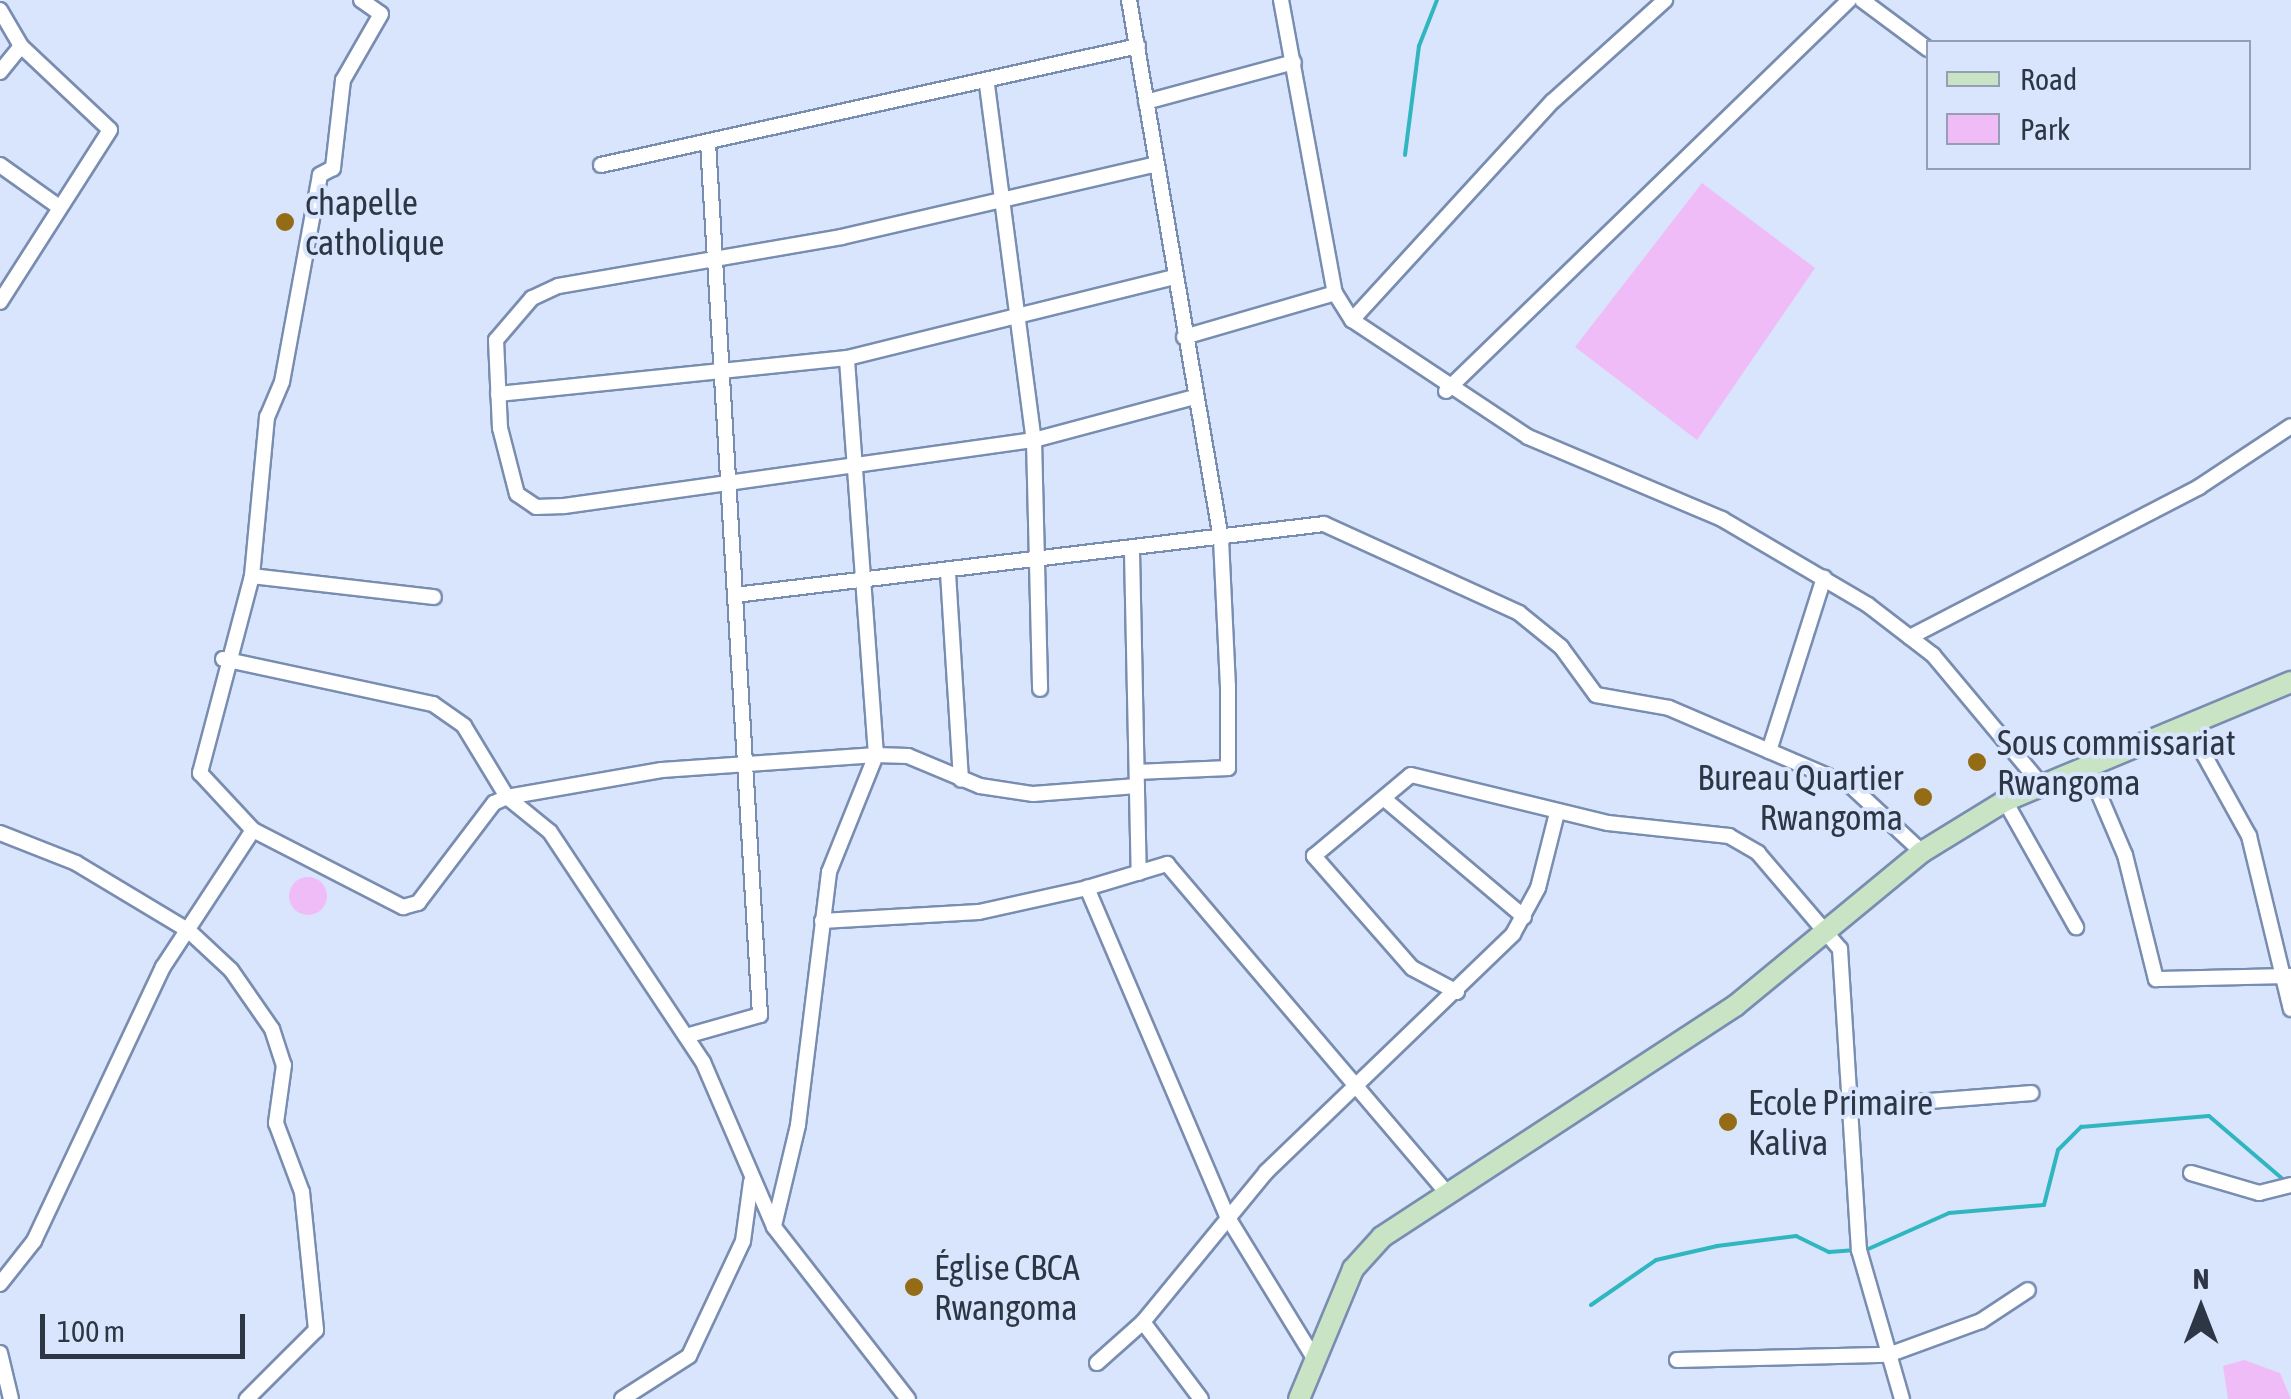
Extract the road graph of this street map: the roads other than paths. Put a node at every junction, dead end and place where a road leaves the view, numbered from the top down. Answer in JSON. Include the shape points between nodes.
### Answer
{"nodes":[{"id":1,"x":361,"y":0,"type":"edge"},
{"id":2,"x":1129,"y":0,"type":"edge"},
{"id":3,"x":1281,"y":0,"type":"edge"},
{"id":4,"x":1665,"y":0,"type":"edge"},
{"id":5,"x":1849,"y":0,"type":"edge"},
{"id":6,"x":1862,"y":0,"type":"edge"},
{"id":7,"x":0,"y":10,"type":"edge"},
{"id":8,"x":21,"y":46,"type":"junction"},
{"id":9,"x":1138,"y":46,"type":"junction"},
{"id":10,"x":1926,"y":48,"type":"edge"},
{"id":11,"x":1294,"y":62,"type":"junction"},
{"id":12,"x":0,"y":72,"type":"edge"},
{"id":13,"x":987,"y":85,"type":"junction"},
{"id":14,"x":1146,"y":102,"type":"junction"},
{"id":15,"x":708,"y":142,"type":"junction"},
{"id":16,"x":0,"y":165,"type":"edge"},
{"id":17,"x":601,"y":165,"type":"dead end"},
{"id":18,"x":1153,"y":166,"type":"junction"},
{"id":19,"x":997,"y":202,"type":"junction"},
{"id":20,"x":59,"y":207,"type":"junction"},
{"id":21,"x":711,"y":263,"type":"junction"},
{"id":22,"x":1174,"y":277,"type":"junction"},
{"id":23,"x":4,"y":284,"type":"edge"},
{"id":24,"x":1334,"y":293,"type":"junction"},
{"id":25,"x":0,"y":302,"type":"edge"},
{"id":26,"x":1352,"y":320,"type":"junction"},
{"id":27,"x":1013,"y":323,"type":"junction"},
{"id":28,"x":1184,"y":337,"type":"junction"},
{"id":29,"x":847,"y":358,"type":"junction"},
{"id":30,"x":718,"y":374,"type":"junction"},
{"id":31,"x":1446,"y":391,"type":"junction"},
{"id":32,"x":498,"y":394,"type":"junction"},
{"id":33,"x":1195,"y":397,"type":"junction"},
{"id":34,"x":2291,"y":426,"type":"edge"},
{"id":35,"x":1034,"y":440,"type":"junction"},
{"id":36,"x":858,"y":469,"type":"junction"},
{"id":37,"x":726,"y":490,"type":"junction"},
{"id":38,"x":1221,"y":540,"type":"junction"},
{"id":39,"x":1132,"y":552,"type":"junction"},
{"id":40,"x":1034,"y":561,"type":"junction"},
{"id":41,"x":948,"y":573,"type":"junction"},
{"id":42,"x":252,"y":576,"type":"junction"},
{"id":43,"x":1824,"y":578,"type":"junction"},
{"id":44,"x":865,"y":581,"type":"junction"},
{"id":45,"x":734,"y":595,"type":"junction"},
{"id":46,"x":434,"y":596,"type":"dead end"},
{"id":47,"x":1910,"y":636,"type":"junction"},
{"id":48,"x":223,"y":659,"type":"junction"},
{"id":49,"x":2291,"y":682,"type":"edge"},
{"id":50,"x":1040,"y":689,"type":"dead end"},
{"id":51,"x":2187,"y":724,"type":"junction"},
{"id":52,"x":1769,"y":751,"type":"junction"},
{"id":53,"x":876,"y":755,"type":"junction"},
{"id":54,"x":740,"y":763,"type":"junction"},
{"id":55,"x":2087,"y":766,"type":"junction"},
{"id":56,"x":1137,"y":779,"type":"junction"},
{"id":57,"x":960,"y":780,"type":"junction"},
{"id":58,"x":2041,"y":784,"type":"junction"},
{"id":59,"x":507,"y":798,"type":"junction"},
{"id":60,"x":2005,"y":801,"type":"junction"},
{"id":61,"x":1388,"y":802,"type":"junction"},
{"id":62,"x":1557,"y":812,"type":"junction"},
{"id":63,"x":254,"y":830,"type":"junction"},
{"id":64,"x":0,"y":833,"type":"edge"},
{"id":65,"x":1922,"y":852,"type":"junction"},
{"id":66,"x":1139,"y":873,"type":"junction"},
{"id":67,"x":1088,"y":888,"type":"junction"},
{"id":68,"x":1524,"y":917,"type":"junction"},
{"id":69,"x":822,"y":921,"type":"junction"},
{"id":70,"x":2076,"y":927,"type":"dead end"},
{"id":71,"x":1826,"y":928,"type":"junction"},
{"id":72,"x":189,"y":931,"type":"junction"},
{"id":73,"x":2290,"y":976,"type":"edge"},
{"id":74,"x":1457,"y":992,"type":"junction"},
{"id":75,"x":2291,"y":1009,"type":"edge"},
{"id":76,"x":686,"y":1036,"type":"junction"},
{"id":77,"x":1359,"y":1087,"type":"junction"},
{"id":78,"x":2031,"y":1093,"type":"dead end"},
{"id":79,"x":1854,"y":1108,"type":"junction"},
{"id":80,"x":2191,"y":1173,"type":"dead end"},
{"id":81,"x":751,"y":1182,"type":"junction"},
{"id":82,"x":2288,"y":1188,"type":"edge"},
{"id":83,"x":1447,"y":1193,"type":"junction"},
{"id":84,"x":1227,"y":1216,"type":"junction"},
{"id":85,"x":774,"y":1227,"type":"junction"},
{"id":86,"x":0,"y":1284,"type":"edge"},
{"id":87,"x":2028,"y":1290,"type":"dead end"},
{"id":88,"x":1143,"y":1322,"type":"junction"},
{"id":89,"x":0,"y":1353,"type":"edge"},
{"id":90,"x":1888,"y":1355,"type":"junction"},
{"id":91,"x":1314,"y":1358,"type":"junction"},
{"id":92,"x":1676,"y":1360,"type":"dead end"},
{"id":93,"x":1096,"y":1363,"type":"dead end"},
{"id":94,"x":11,"y":1399,"type":"edge"},
{"id":95,"x":247,"y":1399,"type":"edge"},
{"id":96,"x":622,"y":1399,"type":"edge"},
{"id":97,"x":908,"y":1399,"type":"edge"},
{"id":98,"x":1201,"y":1399,"type":"edge"},
{"id":99,"x":1299,"y":1399,"type":"edge"},
{"id":100,"x":1902,"y":1399,"type":"edge"}],
"edges":[{"from":1,"to":42,"type":"street","via":[[380,14],[342,80],[333,168],[320,174],[282,382],[267,417]]},
{"from":2,"to":9,"type":"street"},
{"from":3,"to":11,"type":"street"},
{"from":4,"to":26,"type":"street","via":[[1552,101]]},
{"from":5,"to":31,"type":"street"},
{"from":6,"to":10,"type":"street"},
{"from":7,"to":8,"type":"street"},
{"from":8,"to":12,"type":"street"},
{"from":8,"to":20,"type":"street","via":[[108,124]]},
{"from":9,"to":13,"type":"street"},
{"from":9,"to":14,"type":"street"},
{"from":11,"to":14,"type":"street"},
{"from":11,"to":24,"type":"street"},
{"from":13,"to":15,"type":"street"},
{"from":13,"to":19,"type":"street"},
{"from":14,"to":18,"type":"street"},
{"from":15,"to":17,"type":"street"},
{"from":15,"to":21,"type":"street"},
{"from":16,"to":20,"type":"street"},
{"from":18,"to":19,"type":"street"},
{"from":18,"to":22,"type":"street"},
{"from":19,"to":21,"type":"street"},
{"from":19,"to":27,"type":"street"},
{"from":20,"to":23,"type":"street"},
{"from":21,"to":30,"type":"street"},
{"from":21,"to":32,"type":"street","via":[[576,282],[532,298],[496,340]]},
{"from":22,"to":27,"type":"street"},
{"from":22,"to":28,"type":"street"},
{"from":23,"to":25,"type":"street"},
{"from":24,"to":26,"type":"street"},
{"from":24,"to":28,"type":"street"},
{"from":26,"to":31,"type":"street"},
{"from":27,"to":29,"type":"street"},
{"from":27,"to":35,"type":"street"},
{"from":28,"to":33,"type":"street"},
{"from":29,"to":30,"type":"street"},
{"from":29,"to":36,"type":"street"},
{"from":30,"to":32,"type":"street"},
{"from":30,"to":37,"type":"street"},
{"from":31,"to":43,"type":"street","via":[[1528,437],[1722,519]]},
{"from":32,"to":37,"type":"street","via":[[517,494],[536,507]]},
{"from":33,"to":35,"type":"street"},
{"from":33,"to":38,"type":"street"},
{"from":34,"to":47,"type":"street","via":[[2200,487]]},
{"from":35,"to":36,"type":"street"},
{"from":35,"to":40,"type":"street"},
{"from":36,"to":37,"type":"street"},
{"from":36,"to":44,"type":"street"},
{"from":37,"to":45,"type":"street"},
{"from":38,"to":39,"type":"street"},
{"from":38,"to":52,"type":"street","via":[[1260,528],[1342,530],[1520,613],[1561,647],[1596,695],[1669,708]]},
{"from":38,"to":56,"type":"street","via":[[1228,768]]},
{"from":39,"to":40,"type":"street"},
{"from":39,"to":56,"type":"street"},
{"from":40,"to":41,"type":"street"},
{"from":40,"to":50,"type":"street"},
{"from":41,"to":44,"type":"street"},
{"from":41,"to":57,"type":"street"},
{"from":42,"to":46,"type":"street"},
{"from":42,"to":48,"type":"street"},
{"from":43,"to":47,"type":"street"},
{"from":43,"to":52,"type":"street"},
{"from":44,"to":45,"type":"street"},
{"from":44,"to":53,"type":"street"},
{"from":45,"to":54,"type":"street"},
{"from":47,"to":58,"type":"street"},
{"from":48,"to":59,"type":"street","via":[[432,704],[464,726]]},
{"from":48,"to":63,"type":"street","via":[[196,762],[226,809]]},
{"from":49,"to":51,"type":"street"},
{"from":51,"to":55,"type":"street"},
{"from":51,"to":73,"type":"street","via":[[2250,836]]},
{"from":52,"to":65,"type":"street","via":[[1865,794]]},
{"from":53,"to":54,"type":"street"},
{"from":53,"to":57,"type":"street","via":[[908,756]]},
{"from":53,"to":69,"type":"street","via":[[829,872]]},
{"from":54,"to":59,"type":"street"},
{"from":54,"to":76,"type":"street","via":[[760,1015]]},
{"from":55,"to":58,"type":"street"},
{"from":55,"to":73,"type":"street","via":[[2125,854],[2156,979]]},
{"from":56,"to":57,"type":"street","via":[[1033,794]]},
{"from":56,"to":66,"type":"street"},
{"from":58,"to":60,"type":"street"},
{"from":59,"to":63,"type":"street","via":[[480,814],[410,907]]},
{"from":59,"to":76,"type":"street","via":[[550,832]]},
{"from":60,"to":65,"type":"street"},
{"from":60,"to":70,"type":"street"},
{"from":61,"to":62,"type":"street","via":[[1411,776],[1431,774]]},
{"from":61,"to":68,"type":"street"},
{"from":61,"to":74,"type":"street","via":[[1366,805],[1314,856],[1412,968]]},
{"from":62,"to":68,"type":"street"},
{"from":62,"to":71,"type":"street","via":[[1736,838]]},
{"from":63,"to":72,"type":"street"},
{"from":64,"to":72,"type":"street","via":[[76,863]]},
{"from":65,"to":71,"type":"street"},
{"from":66,"to":67,"type":"street"},
{"from":66,"to":77,"type":"street","via":[[1168,864]]},
{"from":67,"to":69,"type":"street","via":[[980,912]]},
{"from":67,"to":84,"type":"street"},
{"from":68,"to":74,"type":"street"},
{"from":69,"to":85,"type":"street","via":[[798,1125]]},
{"from":71,"to":79,"type":"street","via":[[1840,949]]},
{"from":71,"to":83,"type":"street","via":[[1675,1048]]},
{"from":72,"to":86,"type":"street","via":[[139,1012],[34,1241]]},
{"from":72,"to":95,"type":"street","via":[[232,970],[272,1029],[284,1064],[276,1123],[315,1261],[316,1330]]},
{"from":73,"to":75,"type":"street"},
{"from":74,"to":77,"type":"street"},
{"from":76,"to":81,"type":"street"},
{"from":77,"to":83,"type":"street"},
{"from":77,"to":84,"type":"street"},
{"from":78,"to":79,"type":"street"},
{"from":79,"to":90,"type":"street","via":[[1859,1250]]},
{"from":80,"to":82,"type":"street","via":[[2258,1193]]},
{"from":81,"to":85,"type":"street"},
{"from":81,"to":96,"type":"street","via":[[743,1242],[689,1356]]},
{"from":83,"to":91,"type":"street","via":[[1353,1269]]},
{"from":84,"to":88,"type":"street"},
{"from":84,"to":91,"type":"street"},
{"from":85,"to":97,"type":"street"},
{"from":87,"to":90,"type":"street","via":[[1981,1321]]},
{"from":88,"to":93,"type":"street"},
{"from":88,"to":98,"type":"street"},
{"from":89,"to":94,"type":"street"},
{"from":90,"to":92,"type":"street"},
{"from":90,"to":100,"type":"street"},
{"from":91,"to":99,"type":"street"}]}
